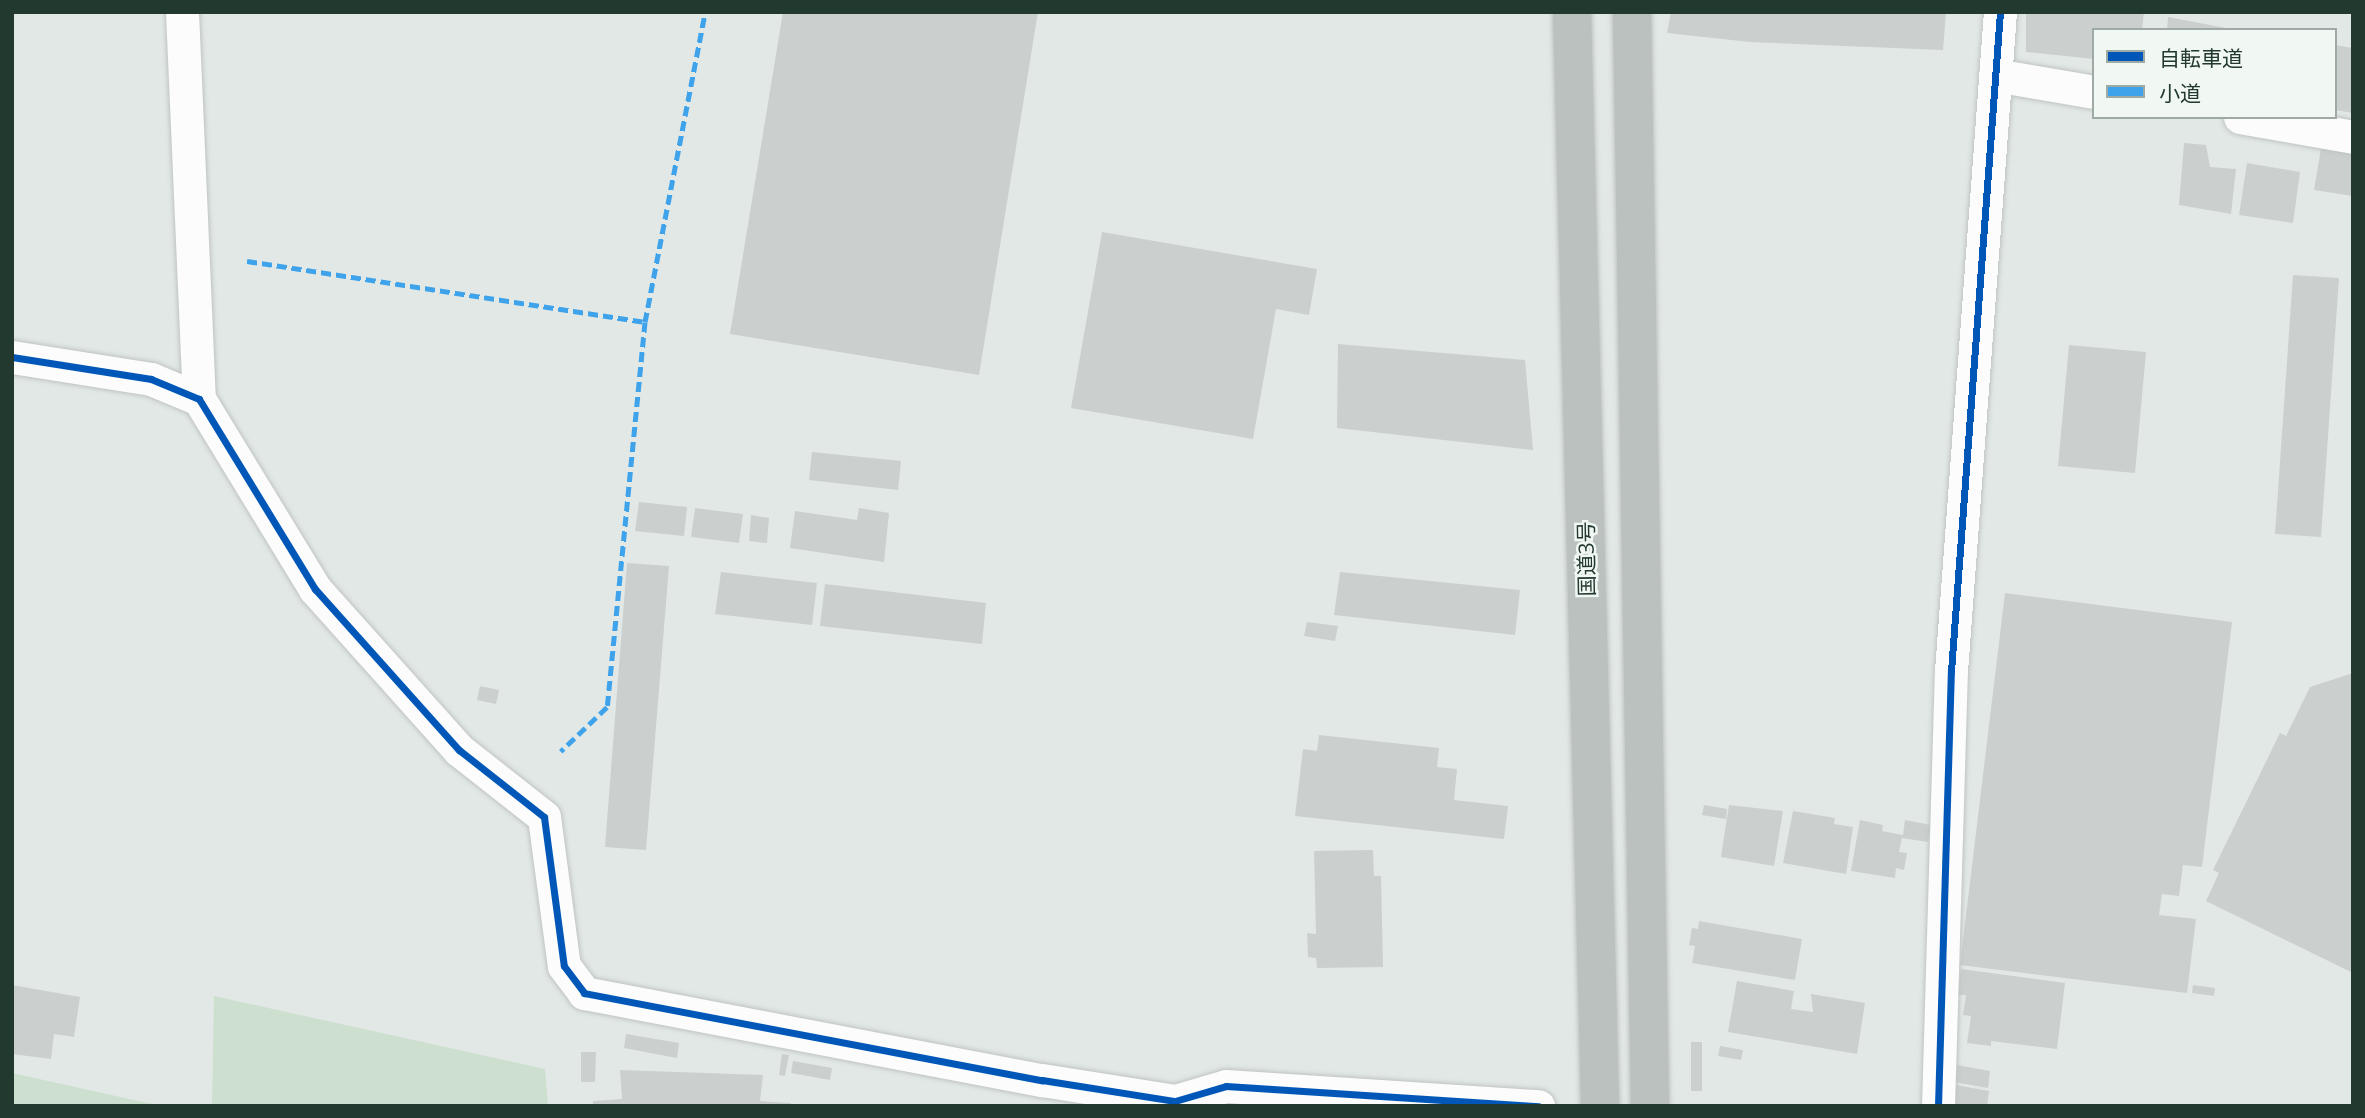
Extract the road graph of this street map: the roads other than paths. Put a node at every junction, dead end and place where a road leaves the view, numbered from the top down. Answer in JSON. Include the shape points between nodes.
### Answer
{"nodes":[{"id":1,"x":182,"y":12,"type":"edge"},
{"id":2,"x":1572,"y":12,"type":"edge"},
{"id":3,"x":1632,"y":12,"type":"edge"},
{"id":4,"x":2000,"y":12,"type":"edge"},
{"id":5,"x":1995,"y":75,"type":"junction"},
{"id":6,"x":2092,"y":92,"type":"edge"},
{"id":7,"x":2251,"y":119,"type":"edge"},
{"id":8,"x":2353,"y":137,"type":"edge"},
{"id":9,"x":12,"y":356,"type":"edge"},
{"id":10,"x":199,"y":399,"type":"junction"},
{"id":11,"x":1538,"y":1106,"type":"edge"},
{"id":12,"x":1600,"y":1106,"type":"edge"},
{"id":13,"x":1649,"y":1106,"type":"edge"},
{"id":14,"x":1938,"y":1106,"type":"edge"}],
"edges":[{"from":1,"to":10,"type":"street"},
{"from":2,"to":12,"type":"highway","name":"国道3号"},
{"from":3,"to":13,"type":"highway"},
{"from":4,"to":5,"type":"street"},
{"from":5,"to":6,"type":"street"},
{"from":5,"to":14,"type":"street","via":[[1951,671]]},
{"from":7,"to":8,"type":"street"},
{"from":9,"to":10,"type":"street","via":[[151,379]]},
{"from":10,"to":11,"type":"street","via":[[315,589],[459,750],[544,817],[565,966],[584,993],[1028,1078],[1175,1101],[1226,1086]]}]}
